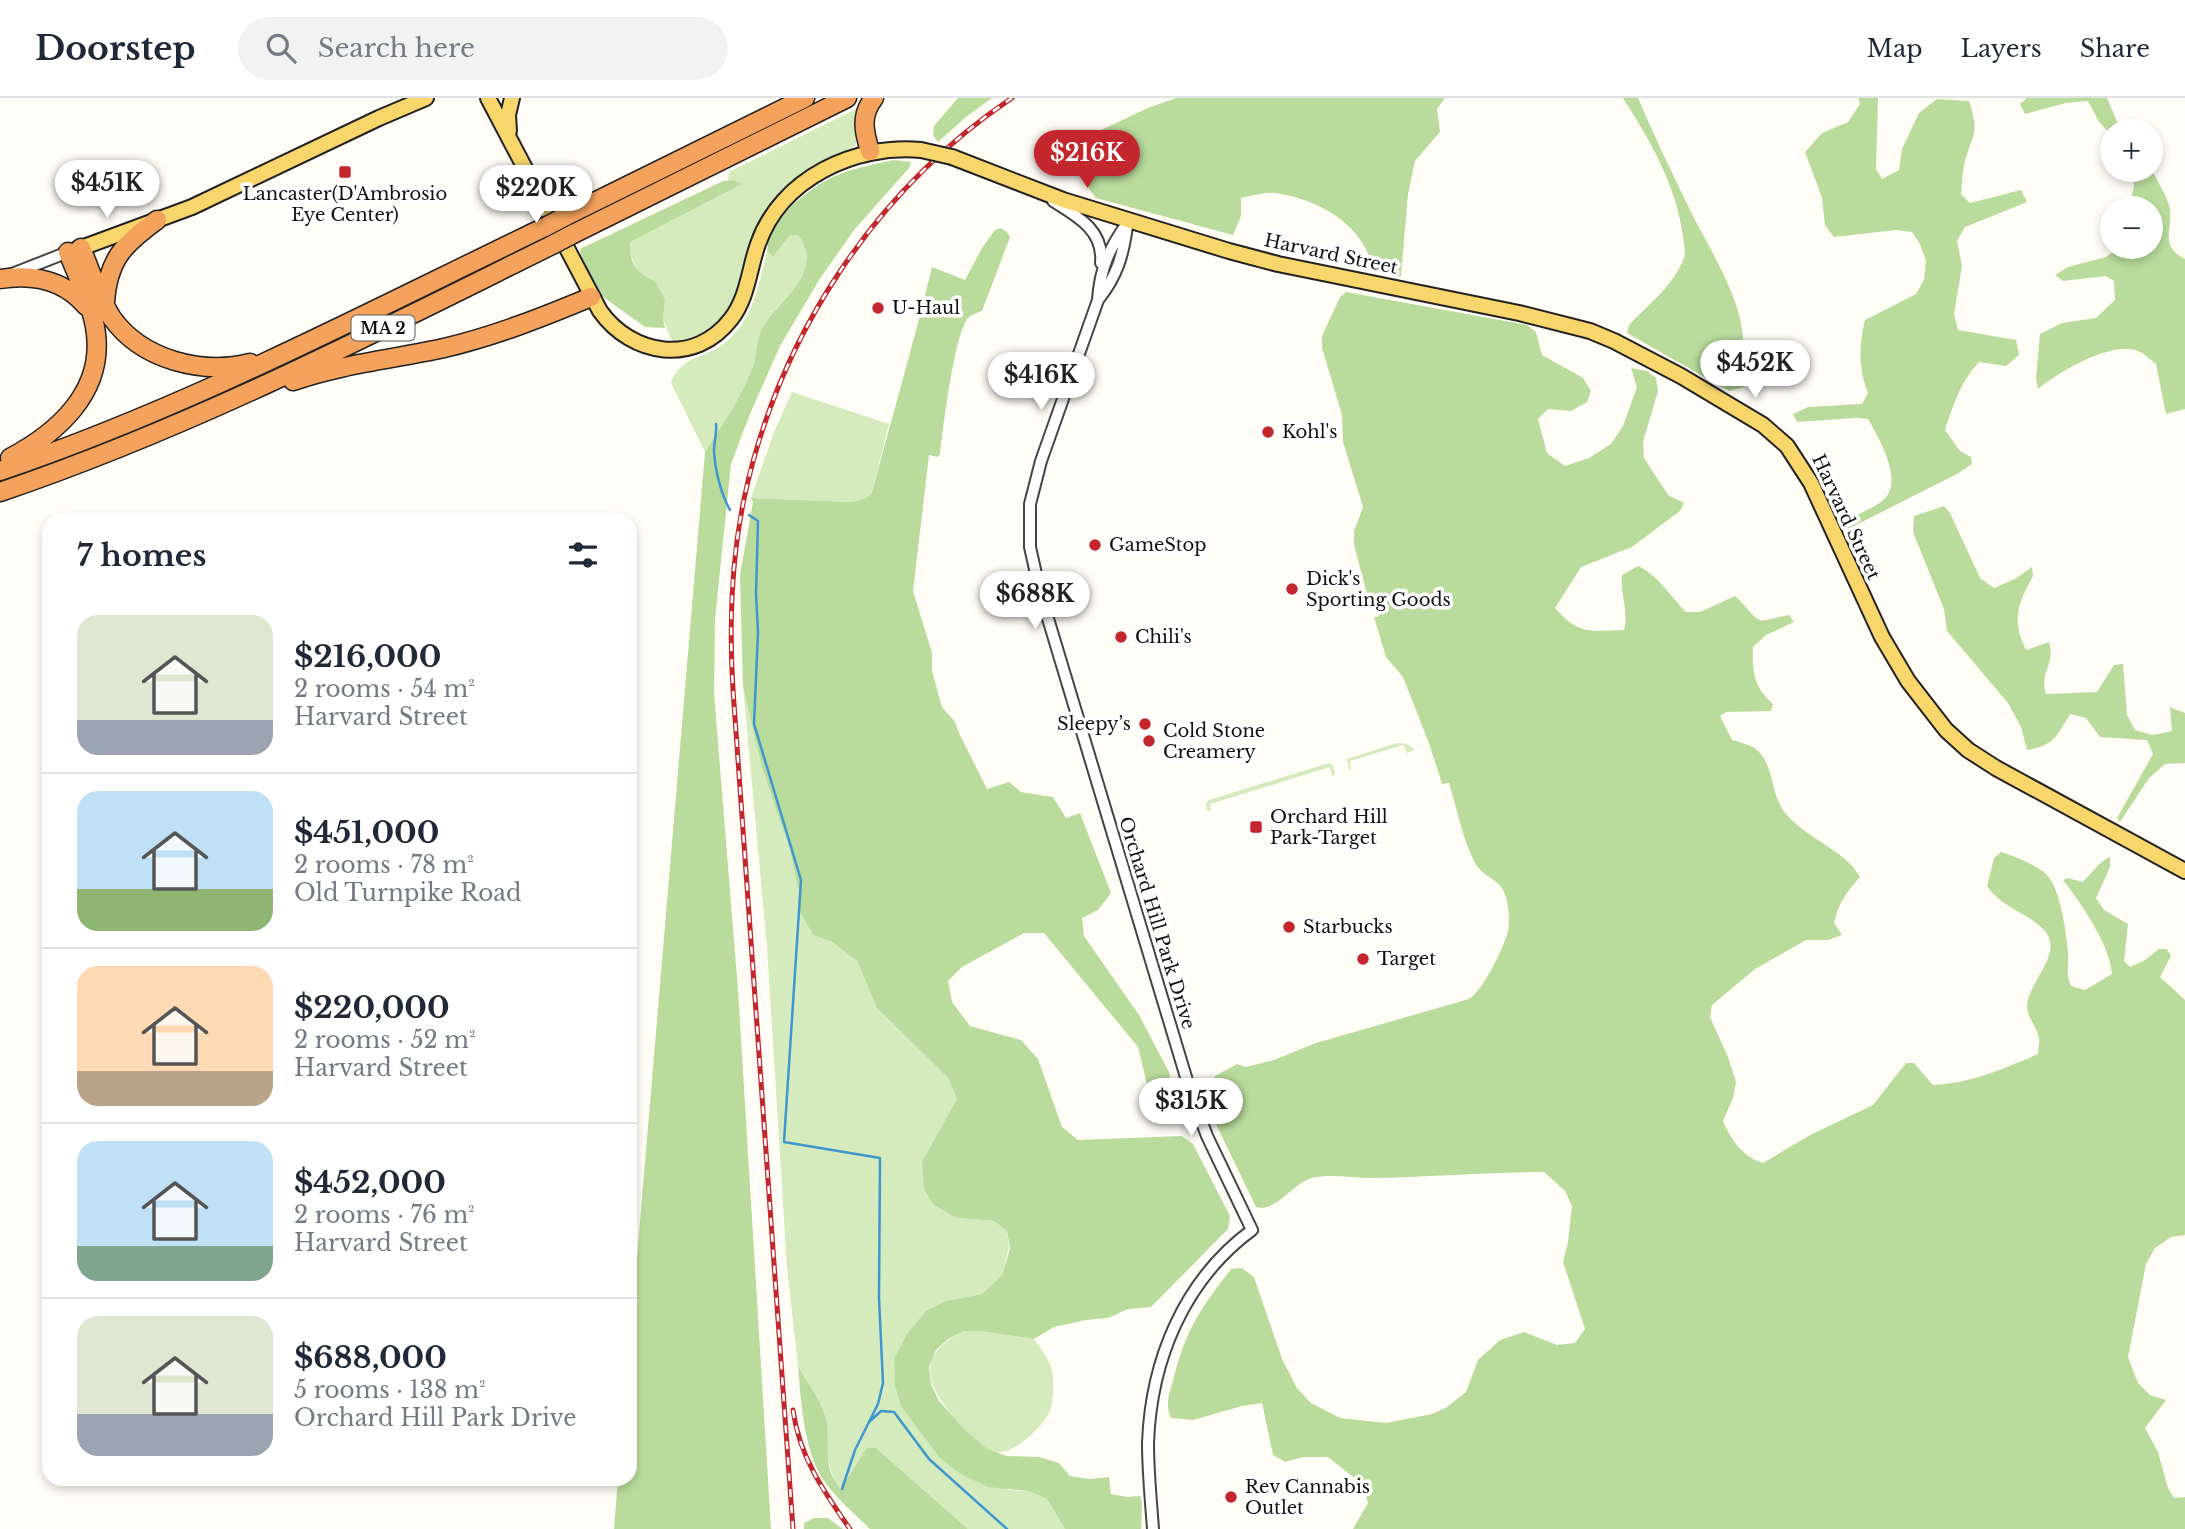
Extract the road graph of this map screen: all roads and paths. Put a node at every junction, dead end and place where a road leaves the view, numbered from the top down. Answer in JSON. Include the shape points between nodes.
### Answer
{"nodes":[{"id":1,"x":426,"y":98,"type":"edge"},
{"id":2,"x":488,"y":98,"type":"edge"},
{"id":3,"x":512,"y":98,"type":"edge"},
{"id":4,"x":805,"y":98,"type":"edge"},
{"id":5,"x":847,"y":98,"type":"edge"},
{"id":6,"x":874,"y":98,"type":"edge"},
{"id":7,"x":510,"y":139,"type":"junction"},
{"id":8,"x":870,"y":152,"type":"junction"},
{"id":9,"x":1035,"y":190,"type":"junction"},
{"id":10,"x":157,"y":220,"type":"junction"},
{"id":11,"x":1128,"y":222,"type":"junction"},
{"id":12,"x":75,"y":250,"type":"junction"},
{"id":13,"x":0,"y":278,"type":"edge"},
{"id":14,"x":1099,"y":280,"type":"junction"},
{"id":15,"x":591,"y":297,"type":"junction"},
{"id":16,"x":1098,"y":300,"type":"junction"},
{"id":17,"x":98,"y":309,"type":"junction"},
{"id":18,"x":281,"y":356,"type":"junction"},
{"id":19,"x":210,"y":410,"type":"junction"},
{"id":20,"x":0,"y":463,"type":"edge"},
{"id":21,"x":0,"y":471,"type":"edge"},
{"id":22,"x":0,"y":492,"type":"edge"},
{"id":23,"x":2185,"y":871,"type":"edge"},
{"id":24,"x":1153,"y":1529,"type":"edge"}],
"edges":[{"from":1,"to":10,"type":"main road"},
{"from":2,"to":7,"type":"main road","name":"Harvard Street"},
{"from":3,"to":7,"type":"main road"},
{"from":4,"to":18,"type":"highway","number":"MA 2","bridge":true},
{"from":5,"to":19,"type":"highway","number":"MA 2","bridge":true},
{"from":6,"to":8,"type":"highway","via":[[864,120]]},
{"from":7,"to":15,"type":"main road","name":"Harvard Street"},
{"from":8,"to":9,"type":"main road","name":"Harvard Street","bridge":true,"via":[[921,150],[952,157]]},
{"from":8,"to":15,"type":"main road","name":"Harvard Street","via":[[818,172],[778,209],[759,241],[737,310],[710,338],[682,349],[643,345],[609,324]]},
{"from":9,"to":11,"type":"main road","name":"Harvard Street"},
{"from":9,"to":14,"type":"street","via":[[1076,215],[1094,233],[1102,249]]},
{"from":10,"to":12,"type":"main road"},
{"from":10,"to":17,"type":"highway","via":[[116,258]]},
{"from":11,"to":14,"type":"street","name":"Orchard Hill Park Drive","via":[[1112,245]]},
{"from":11,"to":16,"type":"street","name":"Orchard Hill Park Drive","via":[[1112,282]]},
{"from":11,"to":23,"type":"main road","name":"Harvard Street","via":[[1278,264],[1590,331],[1671,371],[1763,425],[1801,464],[1882,637],[1908,681],[1946,730],[1996,768]]},
{"from":12,"to":13,"type":"street"},
{"from":12,"to":17,"type":"highway"},
{"from":13,"to":17,"type":"highway","via":[[53,282]]},
{"from":14,"to":16,"type":"street","name":"Orchard Hill Park Drive"},
{"from":15,"to":19,"type":"highway","via":[[497,333],[299,379]]},
{"from":16,"to":24,"type":"street","name":"Orchard Hill Park Drive","via":[[1041,461],[1030,504],[1030,547],[1189,1087],[1252,1230],[1199,1284],[1167,1343],[1149,1427]]},
{"from":17,"to":18,"type":"highway","via":[[150,351],[175,361],[228,367]]},
{"from":17,"to":20,"type":"highway","via":[[97,348],[81,399],[44,438]]},
{"from":18,"to":21,"type":"highway","number":"MA 2","via":[[165,409]]},
{"from":19,"to":22,"type":"highway","number":"MA 2"}]}
